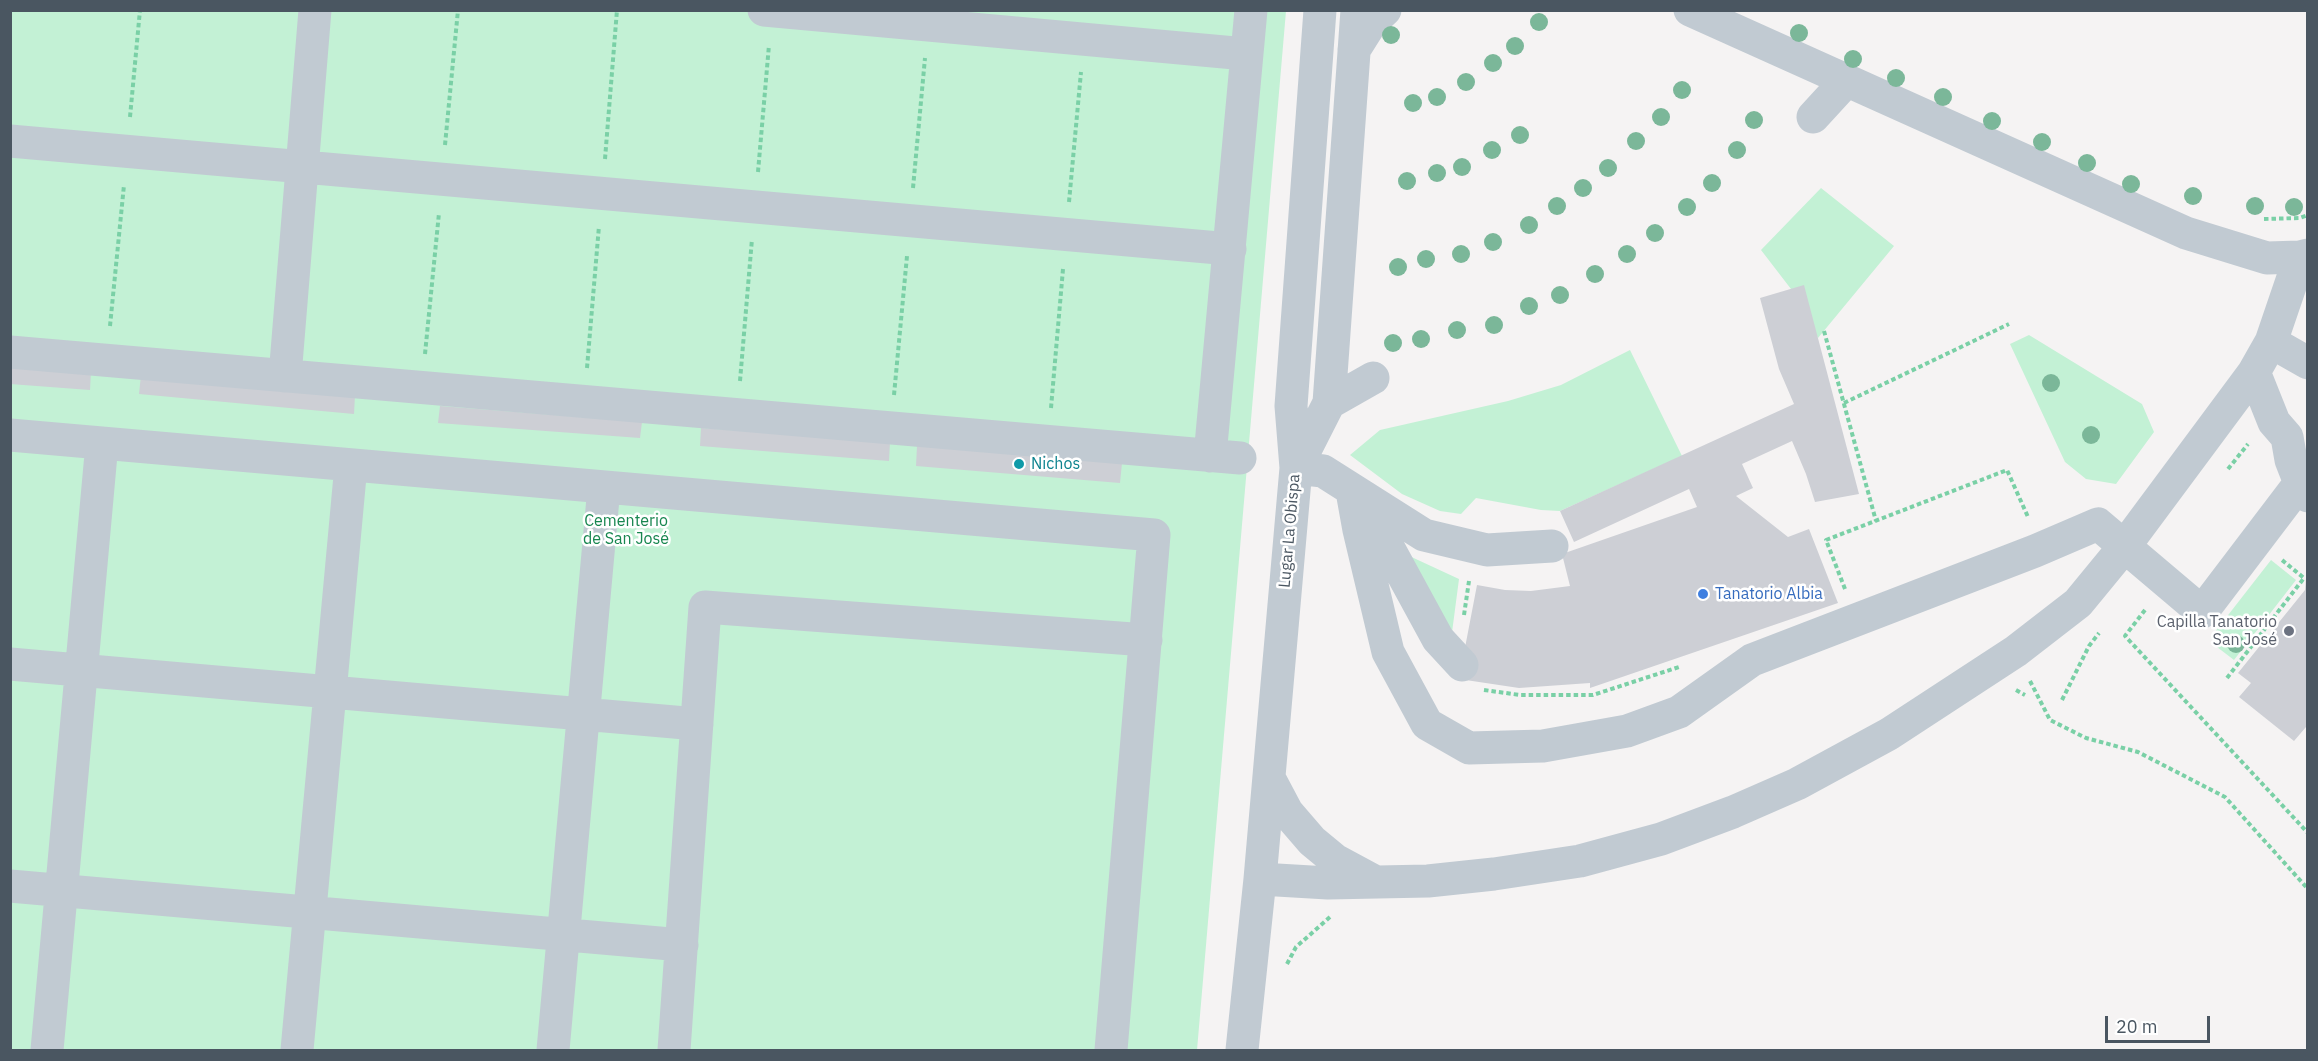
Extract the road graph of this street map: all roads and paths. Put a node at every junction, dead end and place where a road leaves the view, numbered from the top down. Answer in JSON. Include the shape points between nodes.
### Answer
{"nodes":[{"id":1,"x":315,"y":10,"type":"edge"},
{"id":2,"x":764,"y":10,"type":"edge"},
{"id":3,"x":1251,"y":10,"type":"edge"},
{"id":4,"x":1320,"y":10,"type":"edge"},
{"id":5,"x":1357,"y":10,"type":"edge"},
{"id":6,"x":1385,"y":10,"type":"edge"},
{"id":7,"x":1690,"y":10,"type":"edge"},
{"id":8,"x":1354,"y":50,"type":"junction"},
{"id":9,"x":1246,"y":54,"type":"junction"},
{"id":10,"x":1846,"y":81,"type":"junction"},
{"id":11,"x":1813,"y":117,"type":"dead end"},
{"id":12,"x":10,"y":141,"type":"edge"},
{"id":13,"x":302,"y":166,"type":"junction"},
{"id":14,"x":1230,"y":249,"type":"junction"},
{"id":15,"x":2304,"y":256,"type":"edge"},
{"id":16,"x":2008,"y":324,"type":"dead end"},
{"id":17,"x":1824,"y":331,"type":"dead end"},
{"id":18,"x":2271,"y":342,"type":"junction"},
{"id":19,"x":10,"y":352,"type":"edge"},
{"id":20,"x":2307,"y":363,"type":"edge"},
{"id":21,"x":2254,"y":372,"type":"junction"},
{"id":22,"x":285,"y":376,"type":"junction"},
{"id":23,"x":1373,"y":378,"type":"dead end"},
{"id":24,"x":1329,"y":403,"type":"junction"},
{"id":25,"x":1844,"y":403,"type":"junction"},
{"id":26,"x":10,"y":435,"type":"edge"},
{"id":27,"x":102,"y":443,"type":"junction"},
{"id":28,"x":2297,"y":443,"type":"edge"},
{"id":29,"x":351,"y":465,"type":"junction"},
{"id":30,"x":1296,"y":468,"type":"junction"},
{"id":31,"x":604,"y":487,"type":"junction"},
{"id":32,"x":2303,"y":489,"type":"edge"},
{"id":33,"x":1352,"y":491,"type":"junction"},
{"id":34,"x":1876,"y":520,"type":"junction"},
{"id":35,"x":2030,"y":521,"type":"dead end"},
{"id":36,"x":1552,"y":546,"type":"dead end"},
{"id":37,"x":2124,"y":547,"type":"junction"},
{"id":38,"x":2288,"y":552,"type":"dead end"},
{"id":39,"x":1471,"y":573,"type":"dead end"},
{"id":40,"x":1848,"y":597,"type":"dead end"},
{"id":41,"x":2148,"y":603,"type":"dead end"},
{"id":42,"x":1146,"y":640,"type":"junction"},
{"id":43,"x":2016,"y":651,"type":"junction"},
{"id":44,"x":1459,"y":662,"type":"junction"},
{"id":45,"x":10,"y":664,"type":"edge"},
{"id":46,"x":1681,"y":667,"type":"dead end"},
{"id":47,"x":81,"y":670,"type":"junction"},
{"id":48,"x":2227,"y":678,"type":"dead end"},
{"id":49,"x":330,"y":692,"type":"junction"},
{"id":50,"x":583,"y":714,"type":"junction"},
{"id":51,"x":697,"y":724,"type":"junction"},
{"id":52,"x":1269,"y":778,"type":"junction"},
{"id":53,"x":2307,"y":833,"type":"edge"},
{"id":54,"x":1260,"y":879,"type":"junction"},
{"id":55,"x":1376,"y":882,"type":"junction"},
{"id":56,"x":10,"y":886,"type":"edge"},
{"id":57,"x":2307,"y":889,"type":"edge"},
{"id":58,"x":63,"y":890,"type":"junction"},
{"id":59,"x":310,"y":912,"type":"junction"},
{"id":60,"x":564,"y":934,"type":"junction"},
{"id":61,"x":681,"y":945,"type":"junction"},
{"id":62,"x":47,"y":1050,"type":"edge"},
{"id":63,"x":297,"y":1050,"type":"edge"},
{"id":64,"x":553,"y":1050,"type":"edge"},
{"id":65,"x":674,"y":1050,"type":"edge"},
{"id":66,"x":1111,"y":1050,"type":"edge"},
{"id":67,"x":1242,"y":1050,"type":"edge"}],
"edges":[{"from":1,"to":13,"type":"street"},
{"from":2,"to":9,"type":"street"},
{"from":3,"to":9,"type":"street"},
{"from":4,"to":30,"type":"street","name":"Lugar La Obispa","via":[[1291,406]]},
{"from":5,"to":8,"type":"street"},
{"from":6,"to":8,"type":"street","via":[[1371,23]]},
{"from":7,"to":10,"type":"street"},
{"from":8,"to":24,"type":"street"},
{"from":9,"to":14,"type":"street"},
{"from":10,"to":11,"type":"street"},
{"from":10,"to":15,"type":"street","via":[[2186,233],[2267,258]]},
{"from":12,"to":13,"type":"street"},
{"from":13,"to":14,"type":"street"},
{"from":13,"to":22,"type":"street"},
{"from":14,"to":22,"type":"street","via":[[1225,457]]},
{"from":15,"to":18,"type":"street"},
{"from":16,"to":25,"type":"path"},
{"from":17,"to":25,"type":"path"},
{"from":18,"to":20,"type":"street"},
{"from":18,"to":21,"type":"street"},
{"from":19,"to":22,"type":"street"},
{"from":21,"to":28,"type":"street","via":[[2274,422]]},
{"from":21,"to":37,"type":"street"},
{"from":23,"to":24,"type":"street"},
{"from":24,"to":30,"type":"street"},
{"from":25,"to":34,"type":"path"},
{"from":26,"to":27,"type":"street"},
{"from":27,"to":29,"type":"street"},
{"from":27,"to":47,"type":"street"},
{"from":28,"to":32,"type":"street","via":[[2291,460]]},
{"from":29,"to":31,"type":"street"},
{"from":29,"to":49,"type":"street"},
{"from":30,"to":33,"type":"street","via":[[1323,471]]},
{"from":30,"to":52,"type":"street","name":"Lugar La Obispa"},
{"from":31,"to":42,"type":"street","via":[[1154,535]]},
{"from":31,"to":50,"type":"street"},
{"from":32,"to":37,"type":"street","via":[[2202,612]]},
{"from":33,"to":36,"type":"street","via":[[1424,535],[1487,550]]},
{"from":33,"to":37,"type":"street","via":[[1388,652],[1427,724],[1469,748],[1543,747],[1627,731],[1679,712],[1752,660],[2098,525]]},
{"from":33,"to":44,"type":"street","via":[[1383,538],[1438,639]]},
{"from":34,"to":35,"type":"path","via":[[2007,470]]},
{"from":34,"to":40,"type":"path","via":[[1826,540]]},
{"from":37,"to":43,"type":"street","via":[[2078,603]]},
{"from":38,"to":48,"type":"path","via":[[2282,560],[2304,578]]},
{"from":39,"to":44,"type":"path"},
{"from":41,"to":53,"type":"path","via":[[2125,636]]},
{"from":42,"to":51,"type":"street","via":[[705,606]]},
{"from":42,"to":66,"type":"street"},
{"from":43,"to":55,"type":"street","via":[[1889,734],[1797,784],[1661,839],[1580,861],[1505,873]]},
{"from":43,"to":57,"type":"path","via":[[2050,720],[2086,738],[2138,752],[2225,797]]},
{"from":44,"to":46,"type":"path","via":[[1453,678],[1457,685],[1520,695],[1593,695]]},
{"from":45,"to":47,"type":"street"},
{"from":47,"to":49,"type":"street"},
{"from":47,"to":58,"type":"street"},
{"from":49,"to":50,"type":"street"},
{"from":49,"to":59,"type":"street"},
{"from":50,"to":51,"type":"street"},
{"from":50,"to":60,"type":"street"},
{"from":51,"to":61,"type":"street"},
{"from":52,"to":54,"type":"street","name":"Lugar La Obispa"},
{"from":52,"to":55,"type":"street","via":[[1287,812],[1312,841],[1335,860]]},
{"from":54,"to":55,"type":"street"},
{"from":54,"to":67,"type":"street","name":"Lugar La Obispa"},
{"from":56,"to":58,"type":"street"},
{"from":58,"to":59,"type":"street"},
{"from":58,"to":62,"type":"street"},
{"from":59,"to":60,"type":"street"},
{"from":59,"to":63,"type":"street"},
{"from":60,"to":61,"type":"street"},
{"from":60,"to":64,"type":"street"},
{"from":61,"to":65,"type":"street"}]}
